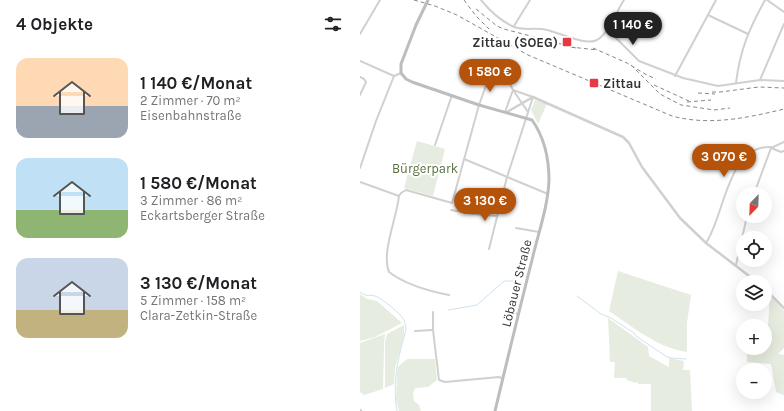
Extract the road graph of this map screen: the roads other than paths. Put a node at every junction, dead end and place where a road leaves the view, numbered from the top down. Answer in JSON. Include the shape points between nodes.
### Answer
{"nodes":[{"id":1,"x":380,"y":0,"type":"edge"},
{"id":2,"x":428,"y":0,"type":"edge"},
{"id":3,"x":481,"y":0,"type":"edge"},
{"id":4,"x":530,"y":0,"type":"edge"},
{"id":5,"x":619,"y":0,"type":"edge"},
{"id":6,"x":716,"y":0,"type":"edge"},
{"id":7,"x":766,"y":0,"type":"edge"},
{"id":8,"x":623,"y":1,"type":"edge"},
{"id":9,"x":784,"y":12,"type":"edge"},
{"id":10,"x":708,"y":15,"type":"junction"},
{"id":11,"x":784,"y":24,"type":"edge"},
{"id":12,"x":514,"y":26,"type":"junction"},
{"id":13,"x":607,"y":33,"type":"junction"},
{"id":14,"x":360,"y":34,"type":"edge"},
{"id":15,"x":748,"y":34,"type":"junction"},
{"id":16,"x":360,"y":61,"type":"edge"},
{"id":17,"x":401,"y":73,"type":"junction"},
{"id":18,"x":394,"y":76,"type":"junction"},
{"id":19,"x":675,"y":76,"type":"junction"},
{"id":20,"x":360,"y":77,"type":"edge"},
{"id":21,"x":760,"y":80,"type":"junction"},
{"id":22,"x":784,"y":81,"type":"edge"},
{"id":23,"x":736,"y":83,"type":"junction"},
{"id":24,"x":513,"y":90,"type":"junction"},
{"id":25,"x":360,"y":95,"type":"edge"},
{"id":26,"x":452,"y":95,"type":"junction"},
{"id":27,"x":533,"y":97,"type":"junction"},
{"id":28,"x":522,"y":103,"type":"junction"},
{"id":29,"x":479,"y":105,"type":"junction"},
{"id":30,"x":506,"y":112,"type":"junction"},
{"id":31,"x":528,"y":112,"type":"junction"},
{"id":32,"x":526,"y":117,"type":"junction"},
{"id":33,"x":784,"y":142,"type":"edge"},
{"id":34,"x":435,"y":145,"type":"dead end"},
{"id":35,"x":771,"y":148,"type":"junction"},
{"id":36,"x":784,"y":151,"type":"edge"},
{"id":37,"x":464,"y":159,"type":"junction"},
{"id":38,"x":360,"y":168,"type":"edge"},
{"id":39,"x":507,"y":177,"type":"junction"},
{"id":40,"x":360,"y":182,"type":"edge"},
{"id":41,"x":757,"y":187,"type":"edge"},
{"id":42,"x":548,"y":194,"type":"junction"},
{"id":43,"x":399,"y":196,"type":"junction"},
{"id":44,"x":451,"y":210,"type":"dead end"},
{"id":45,"x":497,"y":216,"type":"junction"},
{"id":46,"x":516,"y":228,"type":"dead end"},
{"id":47,"x":539,"y":232,"type":"junction"},
{"id":48,"x":706,"y":243,"type":"junction"},
{"id":49,"x":489,"y":249,"type":"dead end"},
{"id":50,"x":736,"y":265,"type":"edge"},
{"id":51,"x":738,"y":267,"type":"edge"},
{"id":52,"x":748,"y":275,"type":"edge"},
{"id":53,"x":449,"y":295,"type":"dead end"},
{"id":54,"x":772,"y":296,"type":"edge"},
{"id":55,"x":784,"y":308,"type":"edge"},
{"id":56,"x":505,"y":310,"type":"dead end"},
{"id":57,"x":433,"y":312,"type":"dead end"},
{"id":58,"x":518,"y":314,"type":"junction"},
{"id":59,"x":433,"y":330,"type":"junction"},
{"id":60,"x":415,"y":331,"type":"dead end"},
{"id":61,"x":503,"y":379,"type":"junction"},
{"id":62,"x":495,"y":411,"type":"edge"}],
"edges":[{"from":1,"to":14,"type":"street"},
{"from":2,"to":17,"type":"main road","via":[[400,64]]},
{"from":3,"to":12,"type":"street","via":[[490,11]]},
{"from":4,"to":12,"type":"street"},
{"from":5,"to":8,"type":"street"},
{"from":6,"to":10,"type":"street"},
{"from":7,"to":9,"type":"street"},
{"from":7,"to":15,"type":"street"},
{"from":8,"to":13,"type":"street"},
{"from":10,"to":15,"type":"street"},
{"from":10,"to":19,"type":"street"},
{"from":11,"to":21,"type":"street"},
{"from":12,"to":13,"type":"street","via":[[524,29],[546,29],[589,42],[598,40]]},
{"from":13,"to":19,"type":"street","via":[[613,35],[636,60]]},
{"from":15,"to":23,"type":"street","via":[[740,54]]},
{"from":16,"to":18,"type":"street"},
{"from":17,"to":18,"type":"street"},
{"from":17,"to":26,"type":"main road","via":[[412,82]]},
{"from":18,"to":38,"type":"street"},
{"from":19,"to":23,"type":"street","via":[[711,85]]},
{"from":20,"to":25,"type":"street","via":[[366,82]]},
{"from":21,"to":22,"type":"street"},
{"from":21,"to":23,"type":"street"},
{"from":24,"to":27,"type":"street"},
{"from":24,"to":28,"type":"street"},
{"from":24,"to":29,"type":"street","via":[[503,71],[495,69],[489,77]]},
{"from":24,"to":30,"type":"street"},
{"from":26,"to":29,"type":"main road"},
{"from":26,"to":34,"type":"street"},
{"from":27,"to":28,"type":"street"},
{"from":27,"to":31,"type":"street"},
{"from":27,"to":48,"type":"street","via":[[626,138],[642,167],[669,203]]},
{"from":28,"to":30,"type":"street"},
{"from":28,"to":31,"type":"street"},
{"from":29,"to":30,"type":"main road"},
{"from":29,"to":37,"type":"street"},
{"from":30,"to":32,"type":"main road"},
{"from":31,"to":32,"type":"street"},
{"from":32,"to":39,"type":"street"},
{"from":32,"to":42,"type":"main road","name":"Löbauer Straße","via":[[534,123],[545,148]]},
{"from":33,"to":35,"type":"street"},
{"from":35,"to":36,"type":"street"},
{"from":35,"to":41,"type":"street"},
{"from":35,"to":48,"type":"street","via":[[755,151],[745,157],[739,165],[731,178],[718,219]]},
{"from":37,"to":39,"type":"street"},
{"from":37,"to":43,"type":"street","via":[[452,203],[406,190]]},
{"from":39,"to":42,"type":"street"},
{"from":39,"to":45,"type":"street"},
{"from":40,"to":43,"type":"street"},
{"from":42,"to":47,"type":"main road","name":"Löbauer Straße"},
{"from":43,"to":53,"type":"street","via":[[389,241],[389,272],[413,285]]},
{"from":44,"to":45,"type":"street"},
{"from":45,"to":49,"type":"street"},
{"from":46,"to":47,"type":"street"},
{"from":47,"to":58,"type":"main road","name":"Löbauer Straße"},
{"from":48,"to":50,"type":"street"},
{"from":51,"to":52,"type":"street"},
{"from":54,"to":55,"type":"street"},
{"from":56,"to":58,"type":"street"},
{"from":57,"to":59,"type":"street"},
{"from":58,"to":61,"type":"main road","name":"Löbauer Straße"},
{"from":59,"to":60,"type":"street"},
{"from":59,"to":61,"type":"street","via":[[438,378],[441,381],[499,377]]},
{"from":61,"to":62,"type":"main road","name":"Löbauer Straße"}]}
